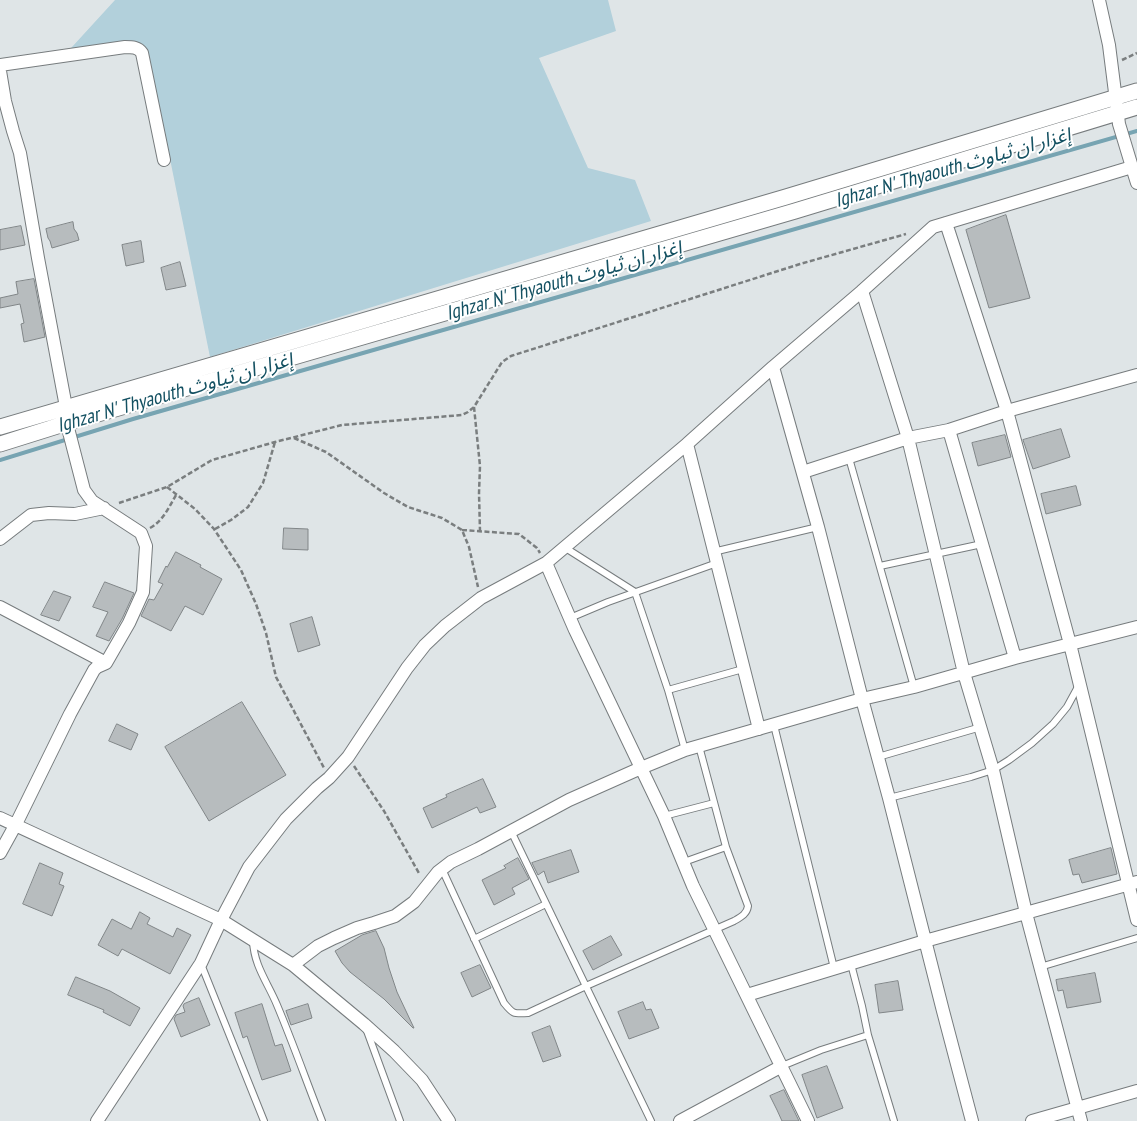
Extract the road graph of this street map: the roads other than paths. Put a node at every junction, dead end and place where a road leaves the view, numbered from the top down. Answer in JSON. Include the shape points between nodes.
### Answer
{"nodes":[{"id":1,"x":1099,"y":0,"type":"edge"},
{"id":2,"x":0,"y":65,"type":"edge"},
{"id":3,"x":0,"y":71,"type":"edge"},
{"id":4,"x":1137,"y":91,"type":"edge"},
{"id":5,"x":1116,"y":97,"type":"junction"},
{"id":6,"x":1137,"y":107,"type":"edge"},
{"id":7,"x":1118,"y":118,"type":"junction"},
{"id":8,"x":164,"y":160,"type":"dead end"},
{"id":9,"x":1132,"y":167,"type":"junction"},
{"id":10,"x":1137,"y":183,"type":"edge"},
{"id":11,"x":946,"y":223,"type":"junction"},
{"id":12,"x":862,"y":291,"type":"junction"},
{"id":13,"x":774,"y":367,"type":"junction"},
{"id":14,"x":1137,"y":374,"type":"edge"},
{"id":15,"x":66,"y":407,"type":"junction"},
{"id":16,"x":1007,"y":411,"type":"junction"},
{"id":17,"x":0,"y":427,"type":"edge"},
{"id":18,"x":68,"y":428,"type":"junction"},
{"id":19,"x":949,"y":430,"type":"junction"},
{"id":20,"x":908,"y":438,"type":"junction"},
{"id":21,"x":0,"y":444,"type":"edge"},
{"id":22,"x":687,"y":444,"type":"junction"},
{"id":23,"x":849,"y":458,"type":"junction"},
{"id":24,"x":803,"y":472,"type":"junction"},
{"id":25,"x":104,"y":508,"type":"junction"},
{"id":26,"x":818,"y":527,"type":"junction"},
{"id":27,"x":0,"y":539,"type":"edge"},
{"id":28,"x":982,"y":544,"type":"junction"},
{"id":29,"x":564,"y":548,"type":"junction"},
{"id":30,"x":936,"y":554,"type":"junction"},
{"id":31,"x":715,"y":557,"type":"junction"},
{"id":32,"x":546,"y":563,"type":"junction"},
{"id":33,"x":880,"y":566,"type":"junction"},
{"id":34,"x":635,"y":592,"type":"junction"},
{"id":35,"x":0,"y":608,"type":"edge"},
{"id":36,"x":570,"y":618,"type":"junction"},
{"id":37,"x":1137,"y":628,"type":"edge"},
{"id":38,"x":1070,"y":644,"type":"junction"},
{"id":39,"x":1015,"y":658,"type":"junction"},
{"id":40,"x":106,"y":663,"type":"junction"},
{"id":41,"x":743,"y":669,"type":"junction"},
{"id":42,"x":964,"y":673,"type":"junction"},
{"id":43,"x":1079,"y":684,"type":"junction"},
{"id":44,"x":914,"y":687,"type":"junction"},
{"id":45,"x":668,"y":690,"type":"junction"},
{"id":46,"x":862,"y":699,"type":"junction"},
{"id":47,"x":774,"y":725,"type":"junction"},
{"id":48,"x":981,"y":727,"type":"junction"},
{"id":49,"x":759,"y":729,"type":"junction"},
{"id":50,"x":699,"y":746,"type":"junction"},
{"id":51,"x":685,"y":750,"type":"junction"},
{"id":52,"x":878,"y":757,"type":"junction"},
{"id":53,"x":641,"y":768,"type":"junction"},
{"id":54,"x":993,"y":770,"type":"junction"},
{"id":55,"x":890,"y":798,"type":"junction"},
{"id":56,"x":714,"y":803,"type":"junction"},
{"id":57,"x":664,"y":816,"type":"junction"},
{"id":58,"x":0,"y":818,"type":"edge"},
{"id":59,"x":16,"y":824,"type":"junction"},
{"id":60,"x":511,"y":831,"type":"junction"},
{"id":61,"x":726,"y":847,"type":"junction"},
{"id":62,"x":0,"y":853,"type":"edge"},
{"id":63,"x":684,"y":862,"type":"junction"},
{"id":64,"x":442,"y":869,"type":"junction"},
{"id":65,"x":1132,"y":883,"type":"edge"},
{"id":66,"x":546,"y":904,"type":"junction"},
{"id":67,"x":1026,"y":913,"type":"junction"},
{"id":68,"x":221,"y":920,"type":"junction"},
{"id":69,"x":1137,"y":920,"type":"edge"},
{"id":70,"x":714,"y":930,"type":"junction"},
{"id":71,"x":1137,"y":938,"type":"edge"},
{"id":72,"x":474,"y":939,"type":"junction"},
{"id":73,"x":253,"y":940,"type":"junction"},
{"id":74,"x":925,"y":942,"type":"junction"},
{"id":75,"x":201,"y":963,"type":"junction"},
{"id":76,"x":851,"y":964,"type":"junction"},
{"id":77,"x":293,"y":965,"type":"junction"},
{"id":78,"x":1040,"y":967,"type":"junction"},
{"id":79,"x":834,"y":968,"type":"junction"},
{"id":80,"x":586,"y":986,"type":"junction"},
{"id":81,"x":747,"y":995,"type":"junction"},
{"id":82,"x":364,"y":1024,"type":"junction"},
{"id":83,"x":868,"y":1035,"type":"junction"},
{"id":84,"x":782,"y":1066,"type":"junction"},
{"id":85,"x":1137,"y":1091,"type":"edge"},
{"id":86,"x":1078,"y":1108,"type":"junction"},
{"id":87,"x":98,"y":1120,"type":"edge"},
{"id":88,"x":264,"y":1121,"type":"edge"},
{"id":89,"x":322,"y":1121,"type":"edge"},
{"id":90,"x":400,"y":1121,"type":"edge"},
{"id":91,"x":449,"y":1121,"type":"edge"},
{"id":92,"x":651,"y":1121,"type":"edge"},
{"id":93,"x":680,"y":1121,"type":"edge"},
{"id":94,"x":808,"y":1121,"type":"edge"},
{"id":95,"x":894,"y":1121,"type":"edge"},
{"id":96,"x":972,"y":1121,"type":"edge"},
{"id":97,"x":1032,"y":1121,"type":"edge"},
{"id":98,"x":1081,"y":1121,"type":"edge"}],
"edges":[{"from":1,"to":5,"type":"street"},
{"from":2,"to":8,"type":"street","via":[[125,47],[139,49]]},
{"from":3,"to":15,"type":"street","via":[[20,153]]},
{"from":4,"to":5,"type":"street"},
{"from":5,"to":7,"type":"street"},
{"from":5,"to":15,"type":"street"},
{"from":6,"to":7,"type":"street"},
{"from":7,"to":9,"type":"street"},
{"from":7,"to":18,"type":"street"},
{"from":9,"to":10,"type":"street"},
{"from":9,"to":11,"type":"street"},
{"from":11,"to":12,"type":"street","via":[[933,227]]},
{"from":11,"to":16,"type":"street"},
{"from":12,"to":13,"type":"street"},
{"from":12,"to":20,"type":"street"},
{"from":13,"to":22,"type":"street"},
{"from":13,"to":24,"type":"street"},
{"from":14,"to":16,"type":"street"},
{"from":15,"to":17,"type":"street"},
{"from":15,"to":18,"type":"street"},
{"from":16,"to":19,"type":"street"},
{"from":16,"to":38,"type":"street"},
{"from":18,"to":21,"type":"street"},
{"from":18,"to":25,"type":"street","via":[[84,490],[92,501]]},
{"from":19,"to":20,"type":"street"},
{"from":19,"to":28,"type":"street"},
{"from":20,"to":23,"type":"street"},
{"from":20,"to":30,"type":"street"},
{"from":22,"to":29,"type":"street"},
{"from":22,"to":31,"type":"street"},
{"from":23,"to":24,"type":"street"},
{"from":23,"to":33,"type":"lane"},
{"from":24,"to":26,"type":"street"},
{"from":25,"to":27,"type":"street","via":[[75,514],[31,515]]},
{"from":25,"to":40,"type":"street","via":[[141,533],[146,546],[143,592]]},
{"from":26,"to":31,"type":"lane"},
{"from":26,"to":46,"type":"street"},
{"from":28,"to":30,"type":"lane"},
{"from":28,"to":39,"type":"street"},
{"from":29,"to":32,"type":"street"},
{"from":29,"to":34,"type":"lane"},
{"from":30,"to":33,"type":"lane"},
{"from":30,"to":42,"type":"street"},
{"from":31,"to":34,"type":"lane"},
{"from":31,"to":41,"type":"street"},
{"from":32,"to":36,"type":"street"},
{"from":32,"to":68,"type":"street","via":[[481,598],[425,646],[348,757],[267,842],[249,867]]},
{"from":33,"to":44,"type":"lane"},
{"from":34,"to":36,"type":"lane"},
{"from":34,"to":45,"type":"lane"},
{"from":35,"to":40,"type":"street"},
{"from":36,"to":53,"type":"street"},
{"from":37,"to":38,"type":"street"},
{"from":38,"to":39,"type":"street"},
{"from":38,"to":43,"type":"street"},
{"from":39,"to":42,"type":"street"},
{"from":40,"to":59,"type":"street","via":[[94,670]]},
{"from":41,"to":45,"type":"lane"},
{"from":41,"to":49,"type":"street"},
{"from":42,"to":44,"type":"street"},
{"from":42,"to":48,"type":"street"},
{"from":43,"to":54,"type":"lane","via":[[1053,724]]},
{"from":43,"to":65,"type":"street"},
{"from":44,"to":46,"type":"street"},
{"from":45,"to":51,"type":"lane"},
{"from":46,"to":47,"type":"street"},
{"from":46,"to":52,"type":"street"},
{"from":47,"to":49,"type":"street"},
{"from":47,"to":79,"type":"lane"},
{"from":48,"to":52,"type":"lane"},
{"from":48,"to":54,"type":"street"},
{"from":49,"to":50,"type":"street"},
{"from":50,"to":51,"type":"street"},
{"from":50,"to":56,"type":"lane"},
{"from":51,"to":53,"type":"street"},
{"from":52,"to":55,"type":"street"},
{"from":53,"to":57,"type":"street"},
{"from":53,"to":60,"type":"street","via":[[569,800]]},
{"from":54,"to":55,"type":"lane"},
{"from":54,"to":67,"type":"street"},
{"from":55,"to":74,"type":"street"},
{"from":56,"to":57,"type":"lane"},
{"from":56,"to":61,"type":"lane"},
{"from":57,"to":63,"type":"street"},
{"from":58,"to":59,"type":"street"},
{"from":59,"to":62,"type":"street"},
{"from":59,"to":68,"type":"street"},
{"from":60,"to":64,"type":"street"},
{"from":60,"to":66,"type":"lane"},
{"from":61,"to":63,"type":"lane"},
{"from":61,"to":70,"type":"lane","via":[[748,910],[734,922]]},
{"from":63,"to":70,"type":"street"},
{"from":64,"to":72,"type":"lane"},
{"from":64,"to":77,"type":"street","via":[[414,902],[395,916],[334,938]]},
{"from":65,"to":67,"type":"street"},
{"from":65,"to":69,"type":"street"},
{"from":66,"to":72,"type":"lane"},
{"from":66,"to":80,"type":"lane"},
{"from":67,"to":74,"type":"street"},
{"from":67,"to":78,"type":"street"},
{"from":68,"to":73,"type":"street"},
{"from":68,"to":75,"type":"street"},
{"from":70,"to":80,"type":"lane"},
{"from":70,"to":81,"type":"street"},
{"from":71,"to":78,"type":"lane"},
{"from":72,"to":80,"type":"lane","via":[[504,1003],[512,1012],[528,1013]]},
{"from":73,"to":77,"type":"street"},
{"from":73,"to":89,"type":"lane","via":[[259,970],[277,1004]]},
{"from":74,"to":76,"type":"street"},
{"from":74,"to":96,"type":"street"},
{"from":75,"to":87,"type":"street"},
{"from":75,"to":88,"type":"lane"},
{"from":76,"to":79,"type":"street"},
{"from":76,"to":83,"type":"lane"},
{"from":77,"to":82,"type":"street"},
{"from":78,"to":86,"type":"street"},
{"from":79,"to":81,"type":"street"},
{"from":80,"to":92,"type":"lane"},
{"from":81,"to":84,"type":"street"},
{"from":82,"to":90,"type":"lane"},
{"from":82,"to":91,"type":"street","via":[[422,1080]]},
{"from":83,"to":84,"type":"lane"},
{"from":83,"to":95,"type":"lane"},
{"from":84,"to":93,"type":"street"},
{"from":84,"to":94,"type":"street"},
{"from":85,"to":86,"type":"street"},
{"from":86,"to":97,"type":"street"},
{"from":86,"to":98,"type":"street"}]}
